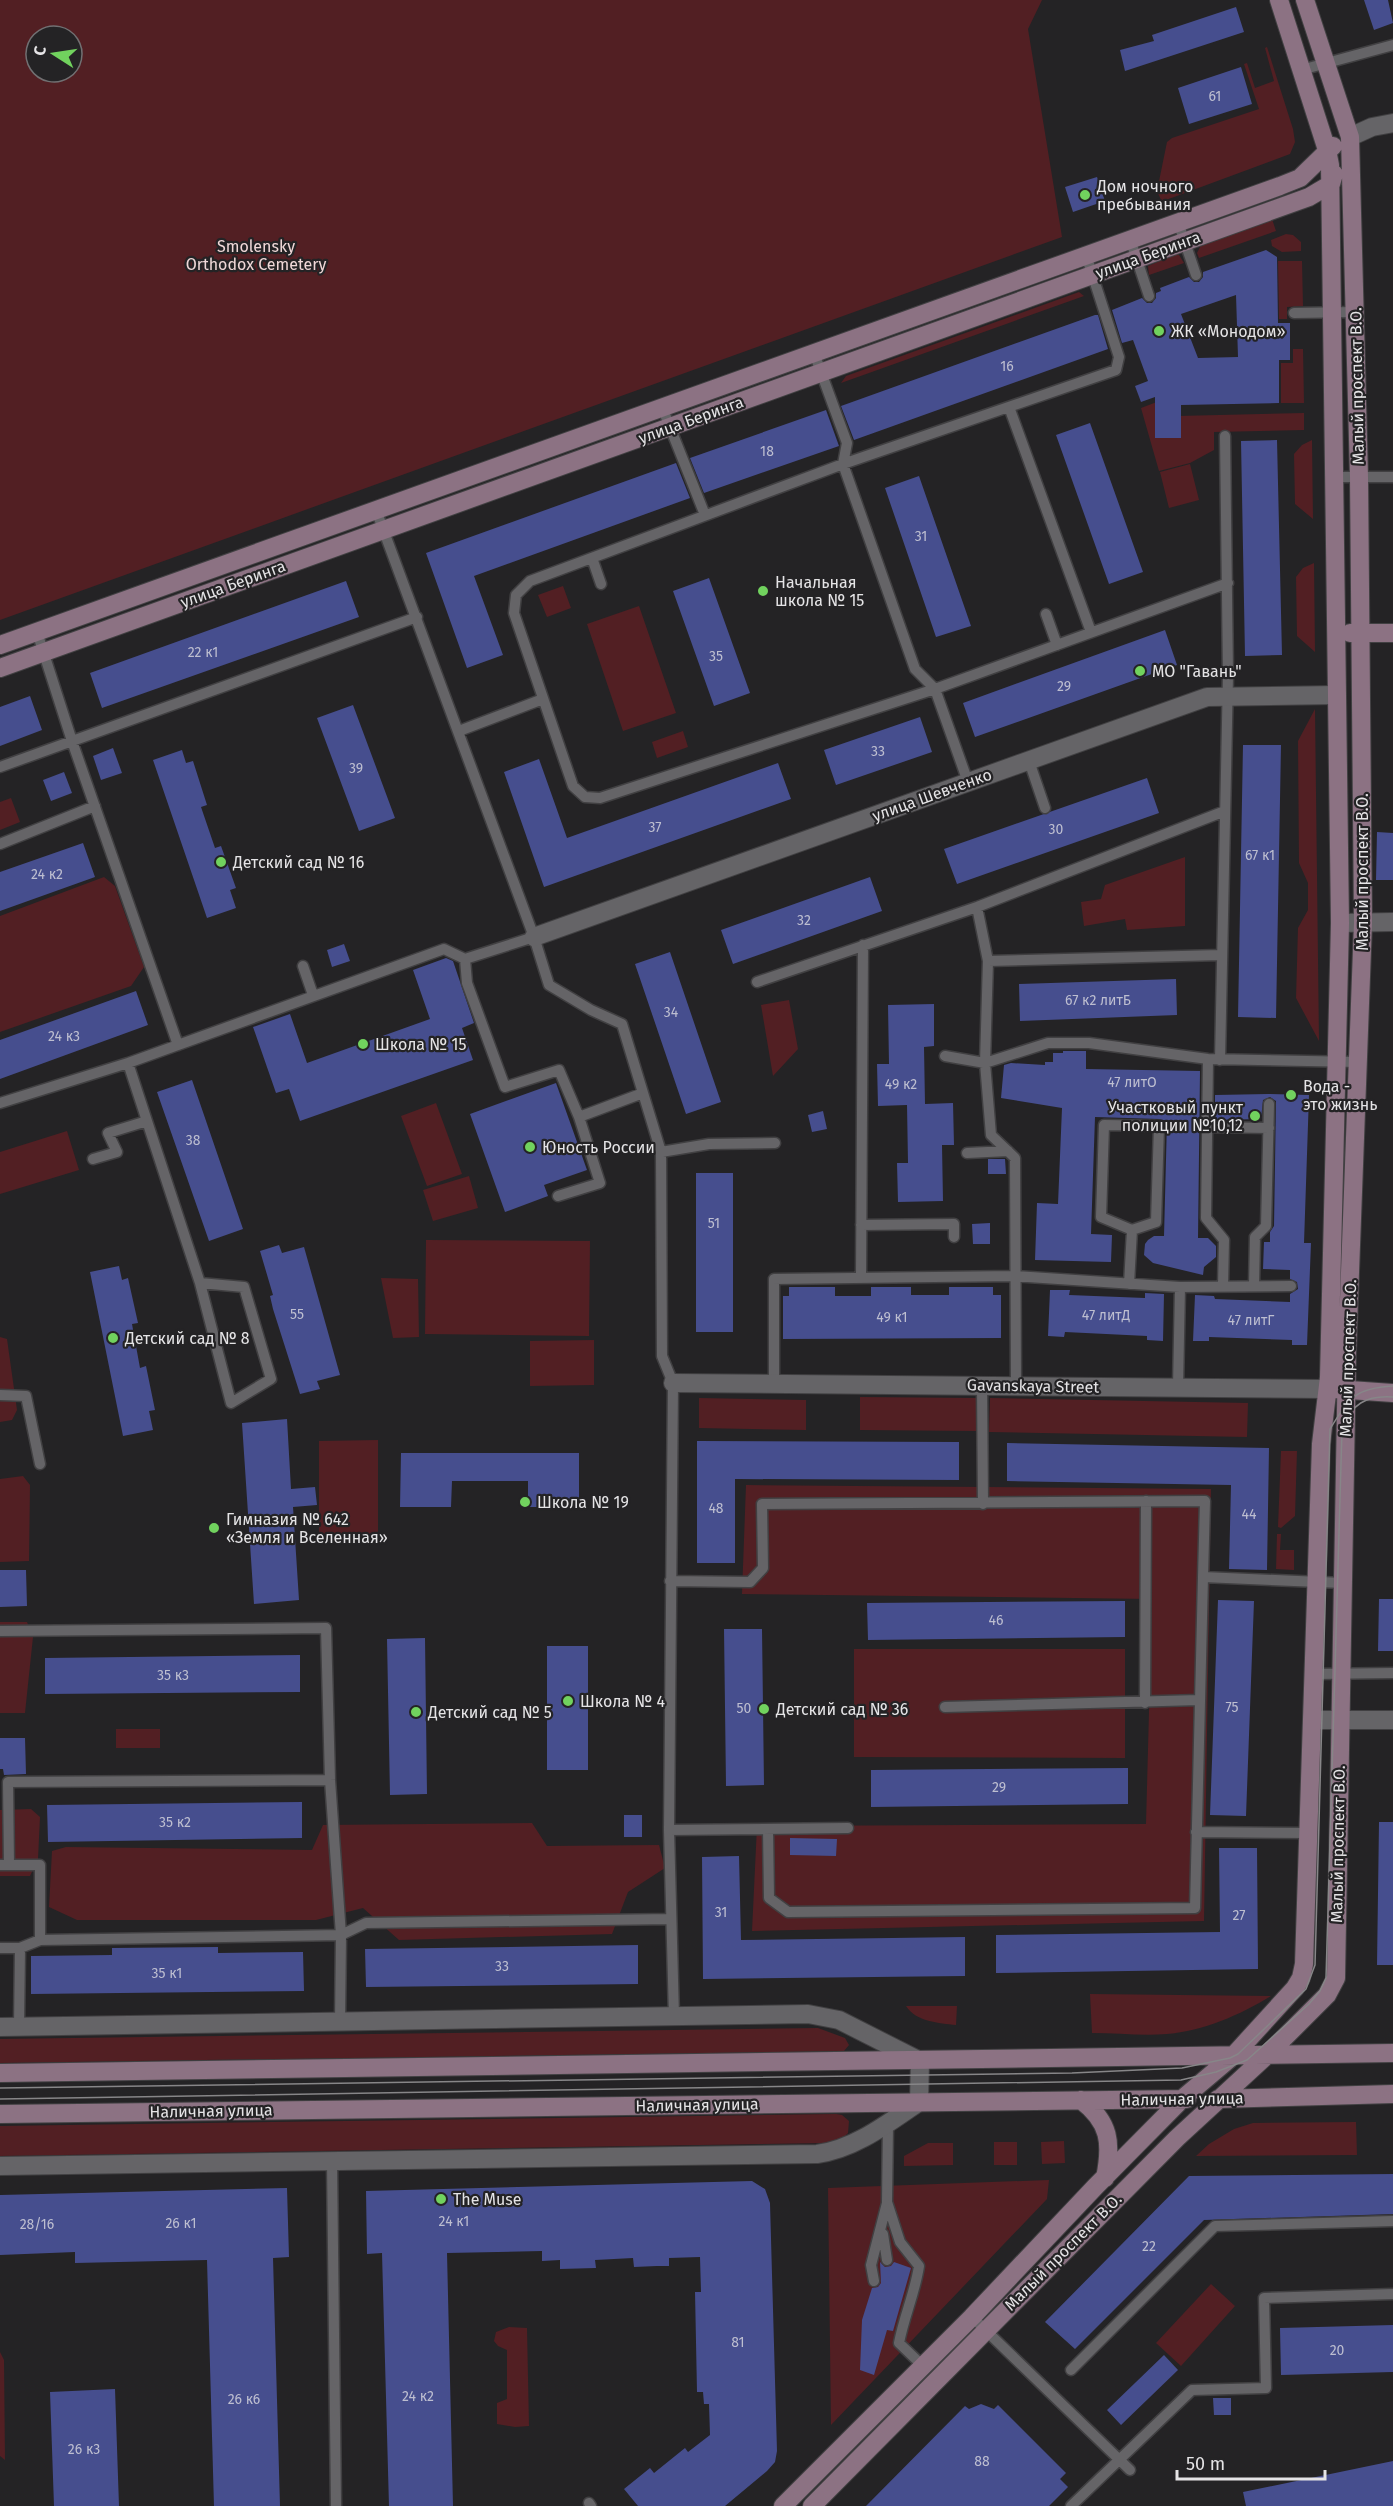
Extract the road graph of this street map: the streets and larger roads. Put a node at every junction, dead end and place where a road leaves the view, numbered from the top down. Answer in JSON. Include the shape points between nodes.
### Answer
{"nodes":[{"id":1,"x":1279,"y":0,"type":"edge"},
{"id":2,"x":1305,"y":0,"type":"edge"},
{"id":3,"x":1393,"y":123,"type":"edge"},
{"id":4,"x":1350,"y":137,"type":"junction"},
{"id":5,"x":1327,"y":150,"type":"junction"},
{"id":6,"x":1331,"y":184,"type":"junction"},
{"id":7,"x":1336,"y":633,"type":"junction"},
{"id":8,"x":1360,"y":633,"type":"junction"},
{"id":9,"x":1393,"y":633,"type":"edge"},
{"id":10,"x":0,"y":645,"type":"edge"},
{"id":11,"x":0,"y":668,"type":"edge"},
{"id":12,"x":1336,"y":695,"type":"junction"},
{"id":13,"x":1393,"y":922,"type":"edge"},
{"id":14,"x":1340,"y":923,"type":"junction"},
{"id":15,"x":1363,"y":923,"type":"junction"},
{"id":16,"x":534,"y":937,"type":"road end"},
{"id":17,"x":673,"y":1383,"type":"road end"},
{"id":18,"x":1327,"y":1389,"type":"junction"},
{"id":19,"x":1346,"y":1389,"type":"junction"},
{"id":20,"x":1393,"y":1393,"type":"edge"},
{"id":21,"x":1313,"y":1720,"type":"junction"},
{"id":22,"x":1340,"y":1720,"type":"junction"},
{"id":23,"x":1393,"y":1720,"type":"edge"},
{"id":24,"x":0,"y":2027,"type":"edge"},
{"id":25,"x":1393,"y":2053,"type":"edge"},
{"id":26,"x":1234,"y":2055,"type":"junction"},
{"id":27,"x":1267,"y":2055,"type":"junction"},
{"id":28,"x":920,"y":2061,"type":"junction"},
{"id":29,"x":0,"y":2073,"type":"edge"},
{"id":30,"x":1393,"y":2094,"type":"edge"},
{"id":31,"x":1221,"y":2098,"type":"junction"},
{"id":32,"x":1182,"y":2099,"type":"junction"},
{"id":33,"x":1081,"y":2100,"type":"junction"},
{"id":34,"x":920,"y":2102,"type":"junction"},
{"id":35,"x":0,"y":2114,"type":"edge"},
{"id":36,"x":0,"y":2166,"type":"edge"},
{"id":37,"x":1105,"y":2178,"type":"junction"},
{"id":38,"x":783,"y":2506,"type":"edge"},
{"id":39,"x":812,"y":2506,"type":"edge"}],
"edges":[{"from":1,"to":5,"type":"main road","name":"Малый проспект В.О."},
{"from":2,"to":4,"type":"main road","name":"Малый проспект В.О."},
{"from":3,"to":4,"type":"street","name":"улица Беринга"},
{"from":4,"to":5,"type":"main road","name":"улица Беринга"},
{"from":4,"to":6,"type":"main road"},
{"from":4,"to":8,"type":"main road","name":"Малый проспект В.О."},
{"from":5,"to":6,"type":"main road","name":"Малый проспект В.О."},
{"from":5,"to":10,"type":"main road","name":"улица Беринга","via":[[1299,178]]},
{"from":6,"to":7,"type":"main road","name":"Малый проспект В.О."},
{"from":6,"to":11,"type":"main road","name":"улица Беринга","via":[[1309,197]]},
{"from":7,"to":8,"type":"main road"},
{"from":7,"to":12,"type":"main road","name":"Малый проспект В.О."},
{"from":8,"to":9,"type":"main road"},
{"from":8,"to":15,"type":"main road","name":"Малый проспект В.О."},
{"from":12,"to":14,"type":"main road","name":"Малый проспект В.О."},
{"from":12,"to":16,"type":"street","name":"улица Шевченко","via":[[1208,697]]},
{"from":13,"to":15,"type":"street"},
{"from":14,"to":15,"type":"street"},
{"from":14,"to":18,"type":"main road","name":"Малый проспект В.О."},
{"from":15,"to":19,"type":"main road","name":"Малый проспект В.О."},
{"from":17,"to":18,"type":"street","name":"Gavanskaya Street"},
{"from":18,"to":19,"type":"main road","name":"Gavanskaya Street"},
{"from":18,"to":21,"type":"main road","name":"Малый проспект В.О.","via":[[1321,1444]]},
{"from":19,"to":20,"type":"main road","name":"Gavanskaya Street"},
{"from":19,"to":22,"type":"main road","name":"Малый проспект В.О."},
{"from":21,"to":22,"type":"street"},
{"from":21,"to":26,"type":"main road","name":"Малый проспект В.О.","via":[[1301,1977]]},
{"from":22,"to":23,"type":"street"},
{"from":22,"to":27,"type":"main road","name":"Малый проспект В.О.","via":[[1336,1978],[1327,1995]]},
{"from":24,"to":28,"type":"street","via":[[808,2014],[839,2020]]},
{"from":25,"to":27,"type":"main road"},
{"from":26,"to":27,"type":"main road"},
{"from":26,"to":28,"type":"main road"},
{"from":26,"to":32,"type":"main road","name":"Малый проспект В.О."},
{"from":27,"to":31,"type":"main road","name":"Малый проспект В.О."},
{"from":28,"to":29,"type":"main road"},
{"from":28,"to":34,"type":"street"},
{"from":30,"to":31,"type":"main road","name":"Наличная улица"},
{"from":31,"to":32,"type":"main road","name":"Наличная улица"},
{"from":31,"to":39,"type":"main road","name":"Малый проспект В.О."},
{"from":32,"to":33,"type":"main road","name":"Наличная улица"},
{"from":32,"to":37,"type":"main road","name":"Малый проспект В.О."},
{"from":33,"to":34,"type":"main road","name":"Наличная улица"},
{"from":33,"to":37,"type":"main road","via":[[1103,2122],[1108,2138]]},
{"from":34,"to":35,"type":"main road","name":"Наличная улица"},
{"from":34,"to":36,"type":"street","via":[[849,2146],[817,2154]]},
{"from":37,"to":38,"type":"main road","name":"Малый проспект В.О."}]}
